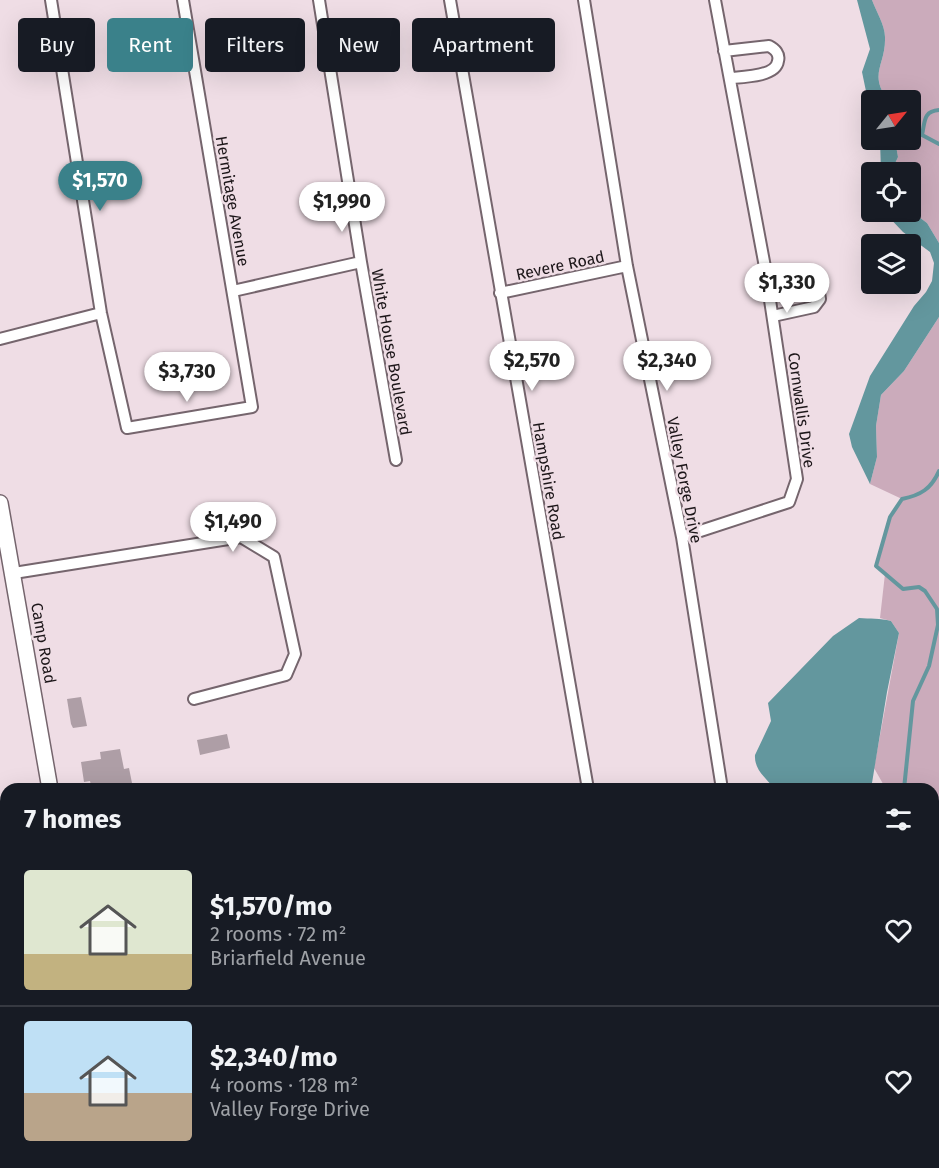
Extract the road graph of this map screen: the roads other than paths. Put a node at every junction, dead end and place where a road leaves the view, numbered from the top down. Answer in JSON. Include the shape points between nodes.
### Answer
{"nodes":[{"id":1,"x":51,"y":0,"type":"edge"},
{"id":2,"x":183,"y":0,"type":"edge"},
{"id":3,"x":320,"y":0,"type":"edge"},
{"id":4,"x":450,"y":0,"type":"edge"},
{"id":5,"x":584,"y":0,"type":"edge"},
{"id":6,"x":715,"y":0,"type":"edge"},
{"id":7,"x":724,"y":51,"type":"junction"},
{"id":8,"x":730,"y":78,"type":"junction"},
{"id":9,"x":361,"y":262,"type":"junction"},
{"id":10,"x":627,"y":266,"type":"junction"},
{"id":11,"x":768,"y":286,"type":"junction"},
{"id":12,"x":233,"y":291,"type":"junction"},
{"id":13,"x":500,"y":293,"type":"junction"},
{"id":14,"x":101,"y":313,"type":"junction"},
{"id":15,"x":773,"y":316,"type":"junction"},
{"id":16,"x":0,"y":339,"type":"edge"},
{"id":17,"x":396,"y":460,"type":"dead end"},
{"id":18,"x":0,"y":503,"type":"edge"},
{"id":19,"x":682,"y":537,"type":"junction"},
{"id":20,"x":14,"y":573,"type":"junction"},
{"id":21,"x":194,"y":699,"type":"dead end"},
{"id":22,"x":49,"y":783,"type":"edge"},
{"id":23,"x":587,"y":783,"type":"edge"},
{"id":24,"x":721,"y":783,"type":"edge"}],
"edges":[{"from":1,"to":14,"type":"street"},
{"from":2,"to":12,"type":"street","name":"Hermitage Avenue"},
{"from":3,"to":9,"type":"street","name":"White House Boulevard"},
{"from":4,"to":13,"type":"street","name":"Hampshire Road"},
{"from":5,"to":10,"type":"street","name":"Valley Forge Drive"},
{"from":6,"to":7,"type":"street","name":"Cornwallis Drive"},
{"from":7,"to":8,"type":"street","name":"Cornwallis Drive"},
{"from":7,"to":8,"type":"street","via":[[769,46],[778,56],[771,72]]},
{"from":8,"to":11,"type":"street","name":"Cornwallis Drive"},
{"from":9,"to":12,"type":"street"},
{"from":9,"to":17,"type":"street","name":"White House Boulevard"},
{"from":10,"to":13,"type":"street","name":"Revere Road"},
{"from":10,"to":19,"type":"street","name":"Valley Forge Drive"},
{"from":11,"to":15,"type":"street","name":"Cornwallis Drive"},
{"from":11,"to":15,"type":"street","via":[[810,281],[818,286],[820,299],[814,307]]},
{"from":12,"to":14,"type":"street","name":"Hermitage Avenue","via":[[252,407],[127,428]]},
{"from":13,"to":23,"type":"street","name":"Hampshire Road"},
{"from":14,"to":16,"type":"street"},
{"from":15,"to":19,"type":"street","name":"Cornwallis Drive","via":[[797,479],[789,502]]},
{"from":18,"to":20,"type":"main road","name":"Camp Road"},
{"from":19,"to":24,"type":"street","name":"Valley Forge Drive"},
{"from":20,"to":21,"type":"street","via":[[241,537],[274,557],[295,654],[286,675]]},
{"from":20,"to":22,"type":"main road","name":"Camp Road"}]}
